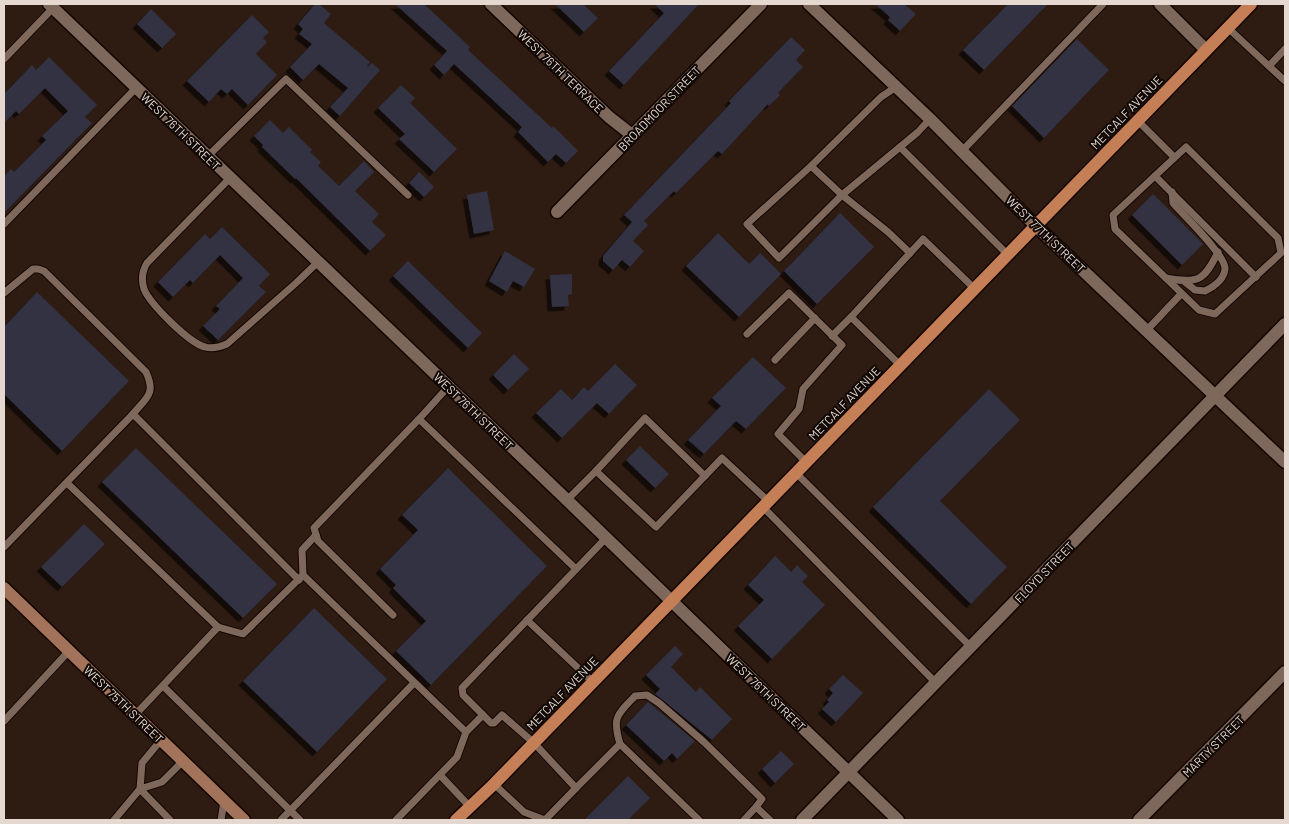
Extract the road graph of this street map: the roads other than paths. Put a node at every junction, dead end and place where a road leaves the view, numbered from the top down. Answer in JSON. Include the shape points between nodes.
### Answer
{"nodes":[{"id":1,"x":491,"y":4,"type":"edge"},
{"id":2,"x":761,"y":4,"type":"edge"},
{"id":3,"x":809,"y":4,"type":"edge"},
{"id":4,"x":1103,"y":4,"type":"edge"},
{"id":5,"x":1160,"y":4,"type":"edge"},
{"id":6,"x":1251,"y":4,"type":"edge"},
{"id":7,"x":51,"y":6,"type":"edge"},
{"id":8,"x":1228,"y":28,"type":"junction"},
{"id":9,"x":1285,"y":49,"type":"edge"},
{"id":10,"x":1206,"y":50,"type":"junction"},
{"id":11,"x":4,"y":59,"type":"edge"},
{"id":12,"x":1269,"y":66,"type":"junction"},
{"id":13,"x":1285,"y":81,"type":"edge"},
{"id":14,"x":896,"y":87,"type":"junction"},
{"id":15,"x":136,"y":88,"type":"junction"},
{"id":16,"x":930,"y":119,"type":"junction"},
{"id":17,"x":1137,"y":120,"type":"junction"},
{"id":18,"x":632,"y":135,"type":"junction"},
{"id":19,"x":900,"y":147,"type":"junction"},
{"id":20,"x":962,"y":151,"type":"junction"},
{"id":21,"x":208,"y":156,"type":"junction"},
{"id":22,"x":1174,"y":157,"type":"junction"},
{"id":23,"x":811,"y":166,"type":"junction"},
{"id":24,"x":1155,"y":176,"type":"junction"},
{"id":25,"x":230,"y":178,"type":"junction"},
{"id":26,"x":1172,"y":192,"type":"junction"},
{"id":27,"x":408,"y":195,"type":"dead end"},
{"id":28,"x":842,"y":195,"type":"junction"},
{"id":29,"x":557,"y":212,"type":"dead end"},
{"id":30,"x":4,"y":224,"type":"edge"},
{"id":31,"x":1035,"y":225,"type":"junction"},
{"id":32,"x":1218,"y":252,"type":"junction"},
{"id":33,"x":910,"y":253,"type":"junction"},
{"id":34,"x":1007,"y":254,"type":"junction"},
{"id":35,"x":1283,"y":255,"type":"edge"},
{"id":36,"x":318,"y":262,"type":"junction"},
{"id":37,"x":1256,"y":277,"type":"junction"},
{"id":38,"x":1165,"y":278,"type":"junction"},
{"id":39,"x":1186,"y":282,"type":"junction"},
{"id":40,"x":975,"y":289,"type":"junction"},
{"id":41,"x":4,"y":294,"type":"edge"},
{"id":42,"x":1181,"y":294,"type":"junction"},
{"id":43,"x":851,"y":317,"type":"junction"},
{"id":44,"x":815,"y":318,"type":"junction"},
{"id":45,"x":1285,"y":324,"type":"edge"},
{"id":46,"x":1147,"y":330,"type":"junction"},
{"id":47,"x":747,"y":334,"type":"dead end"},
{"id":48,"x":832,"y":336,"type":"junction"},
{"id":49,"x":774,"y":360,"type":"dead end"},
{"id":50,"x":900,"y":365,"type":"junction"},
{"id":51,"x":448,"y":387,"type":"junction"},
{"id":52,"x":1216,"y":395,"type":"junction"},
{"id":53,"x":133,"y":414,"type":"junction"},
{"id":54,"x":420,"y":419,"type":"junction"},
{"id":55,"x":806,"y":462,"type":"junction"},
{"id":56,"x":1285,"y":462,"type":"edge"},
{"id":57,"x":596,"y":471,"type":"junction"},
{"id":58,"x":796,"y":473,"type":"junction"},
{"id":59,"x":705,"y":476,"type":"junction"},
{"id":60,"x":67,"y":483,"type":"junction"},
{"id":61,"x":567,"y":500,"type":"junction"},
{"id":62,"x":766,"y":504,"type":"junction"},
{"id":63,"x":316,"y":535,"type":"junction"},
{"id":64,"x":606,"y":538,"type":"junction"},
{"id":65,"x":4,"y":547,"type":"edge"},
{"id":66,"x":576,"y":569,"type":"junction"},
{"id":67,"x":301,"y":578,"type":"junction"},
{"id":68,"x":4,"y":588,"type":"edge"},
{"id":69,"x":672,"y":601,"type":"junction"},
{"id":70,"x":393,"y":615,"type":"dead end"},
{"id":71,"x":527,"y":620,"type":"junction"},
{"id":72,"x":218,"y":627,"type":"junction"},
{"id":73,"x":971,"y":647,"type":"junction"},
{"id":74,"x":68,"y":651,"type":"junction"},
{"id":75,"x":1285,"y":672,"type":"edge"},
{"id":76,"x":592,"y":682,"type":"junction"},
{"id":77,"x":414,"y":683,"type":"junction"},
{"id":78,"x":936,"y":683,"type":"junction"},
{"id":79,"x":163,"y":686,"type":"junction"},
{"id":80,"x":135,"y":715,"type":"junction"},
{"id":81,"x":483,"y":715,"type":"junction"},
{"id":82,"x":4,"y":721,"type":"edge"},
{"id":83,"x":466,"y":732,"type":"junction"},
{"id":84,"x":161,"y":740,"type":"junction"},
{"id":85,"x":534,"y":743,"type":"junction"},
{"id":86,"x":620,"y":744,"type":"junction"},
{"id":87,"x":182,"y":761,"type":"junction"},
{"id":88,"x":849,"y":772,"type":"junction"},
{"id":89,"x":440,"y":775,"type":"junction"},
{"id":90,"x":494,"y":784,"type":"junction"},
{"id":91,"x":576,"y":788,"type":"junction"},
{"id":92,"x":140,"y":789,"type":"junction"},
{"id":93,"x":224,"y":801,"type":"junction"},
{"id":94,"x":470,"y":807,"type":"junction"},
{"id":95,"x":756,"y":807,"type":"junction"},
{"id":96,"x":290,"y":811,"type":"junction"},
{"id":97,"x":809,"y":818,"type":"edge"},
{"id":98,"x":114,"y":820,"type":"edge"},
{"id":99,"x":170,"y":820,"type":"edge"},
{"id":100,"x":221,"y":820,"type":"edge"},
{"id":101,"x":244,"y":820,"type":"edge"},
{"id":102,"x":280,"y":820,"type":"edge"},
{"id":103,"x":300,"y":820,"type":"edge"},
{"id":104,"x":396,"y":820,"type":"edge"},
{"id":105,"x":456,"y":820,"type":"edge"},
{"id":106,"x":545,"y":820,"type":"edge"},
{"id":107,"x":699,"y":820,"type":"edge"},
{"id":108,"x":744,"y":820,"type":"edge"},
{"id":109,"x":770,"y":820,"type":"edge"},
{"id":110,"x":898,"y":820,"type":"edge"},
{"id":111,"x":1139,"y":820,"type":"edge"}],
"edges":[{"from":1,"to":18,"type":"street","name":"WEST 76TH TERRACE"},
{"from":2,"to":18,"type":"street","name":"BROADMOOR STREET"},
{"from":3,"to":14,"type":"street","name":"WEST 77TH STREET"},
{"from":4,"to":20,"type":"lane"},
{"from":5,"to":10,"type":"street"},
{"from":6,"to":8,"type":"main road","name":"METCALF AVENUE"},
{"from":7,"to":11,"type":"lane"},
{"from":7,"to":15,"type":"street","name":"WEST 76TH STREET"},
{"from":8,"to":10,"type":"main road","name":"METCALF AVENUE"},
{"from":8,"to":12,"type":"lane"},
{"from":9,"to":12,"type":"lane"},
{"from":10,"to":17,"type":"main road","name":"METCALF AVENUE"},
{"from":12,"to":13,"type":"lane"},
{"from":14,"to":16,"type":"street","name":"WEST 77TH STREET"},
{"from":14,"to":23,"type":"lane","via":[[881,97]]},
{"from":15,"to":21,"type":"street","name":"WEST 76TH STREET"},
{"from":15,"to":30,"type":"lane"},
{"from":16,"to":19,"type":"lane"},
{"from":16,"to":20,"type":"street","name":"WEST 77TH STREET"},
{"from":17,"to":22,"type":"lane"},
{"from":17,"to":31,"type":"main road","name":"METCALF AVENUE"},
{"from":18,"to":29,"type":"street","name":"BROADMOOR STREET"},
{"from":19,"to":28,"type":"lane"},
{"from":19,"to":34,"type":"lane"},
{"from":20,"to":31,"type":"street","name":"WEST 77TH STREET"},
{"from":21,"to":25,"type":"street","name":"WEST 76TH STREET"},
{"from":21,"to":27,"type":"lane","via":[[286,79]]},
{"from":22,"to":24,"type":"lane"},
{"from":22,"to":35,"type":"lane","via":[[1186,147],[1278,238]]},
{"from":23,"to":28,"type":"lane"},
{"from":23,"to":28,"type":"lane","via":[[747,224],[779,258]]},
{"from":24,"to":26,"type":"lane"},
{"from":24,"to":38,"type":"lane","via":[[1113,215],[1115,229]]},
{"from":25,"to":36,"type":"street","name":"WEST 76TH STREET"},
{"from":25,"to":36,"type":"lane","via":[[142,270],[148,296],[172,324],[204,347],[218,348],[227,344]]},
{"from":26,"to":32,"type":"lane","via":[[1173,203]]},
{"from":26,"to":37,"type":"lane"},
{"from":28,"to":33,"type":"lane"},
{"from":31,"to":34,"type":"main road","name":"METCALF AVENUE"},
{"from":31,"to":46,"type":"street","name":"WEST 77TH STREET"},
{"from":32,"to":39,"type":"lane","via":[[1205,274]]},
{"from":32,"to":39,"type":"lane","via":[[1225,270],[1219,282],[1205,291],[1195,290]]},
{"from":33,"to":40,"type":"lane","via":[[924,239]]},
{"from":33,"to":43,"type":"lane"},
{"from":34,"to":40,"type":"main road","name":"METCALF AVENUE"},
{"from":35,"to":37,"type":"lane"},
{"from":36,"to":51,"type":"street","name":"WEST 76TH STREET"},
{"from":37,"to":42,"type":"lane","via":[[1215,314],[1199,310]]},
{"from":38,"to":39,"type":"lane"},
{"from":38,"to":42,"type":"lane"},
{"from":40,"to":50,"type":"main road","name":"METCALF AVENUE"},
{"from":41,"to":53,"type":"lane","via":[[33,269],[44,271],[146,372],[151,382],[150,392]]},
{"from":42,"to":46,"type":"lane"},
{"from":43,"to":48,"type":"lane"},
{"from":43,"to":50,"type":"lane"},
{"from":44,"to":47,"type":"lane","via":[[788,293]]},
{"from":44,"to":48,"type":"lane"},
{"from":44,"to":49,"type":"lane"},
{"from":45,"to":52,"type":"street","name":"FLOYD STREET"},
{"from":46,"to":52,"type":"street","name":"WEST 77TH STREET"},
{"from":48,"to":55,"type":"lane","via":[[842,345],[803,389],[800,409],[778,434]]},
{"from":50,"to":55,"type":"main road","name":"METCALF AVENUE"},
{"from":51,"to":54,"type":"lane"},
{"from":51,"to":61,"type":"street","name":"WEST 76TH STREET"},
{"from":52,"to":56,"type":"street","name":"WEST 77TH STREET"},
{"from":52,"to":73,"type":"street","name":"FLOYD STREET"},
{"from":53,"to":60,"type":"lane"},
{"from":53,"to":67,"type":"lane"},
{"from":54,"to":63,"type":"lane","via":[[314,528]]},
{"from":54,"to":66,"type":"lane"},
{"from":55,"to":58,"type":"main road","name":"METCALF AVENUE"},
{"from":57,"to":59,"type":"lane","via":[[656,527]]},
{"from":57,"to":59,"type":"lane","via":[[645,418]]},
{"from":57,"to":61,"type":"lane"},
{"from":58,"to":62,"type":"main road","name":"METCALF AVENUE"},
{"from":58,"to":73,"type":"lane"},
{"from":59,"to":62,"type":"lane","via":[[722,458]]},
{"from":60,"to":65,"type":"lane"},
{"from":60,"to":72,"type":"lane"},
{"from":61,"to":64,"type":"street","name":"WEST 76TH STREET"},
{"from":62,"to":69,"type":"main road","name":"METCALF AVENUE"},
{"from":62,"to":78,"type":"lane"},
{"from":63,"to":67,"type":"lane","via":[[302,550]]},
{"from":63,"to":70,"type":"lane","via":[[318,541]]},
{"from":64,"to":66,"type":"lane"},
{"from":64,"to":69,"type":"street","name":"WEST 76TH STREET"},
{"from":66,"to":71,"type":"lane"},
{"from":67,"to":72,"type":"lane","via":[[243,634]]},
{"from":67,"to":77,"type":"lane"},
{"from":68,"to":74,"type":"main road","name":"WEST 75TH STREET"},
{"from":69,"to":76,"type":"main road","name":"METCALF AVENUE"},
{"from":69,"to":88,"type":"street","name":"WEST 76TH STREET"},
{"from":71,"to":76,"type":"lane"},
{"from":71,"to":81,"type":"lane","via":[[462,688],[463,695]]},
{"from":72,"to":79,"type":"lane"},
{"from":73,"to":78,"type":"street","name":"FLOYD STREET"},
{"from":74,"to":80,"type":"main road","name":"WEST 75TH STREET"},
{"from":74,"to":82,"type":"lane"},
{"from":75,"to":111,"type":"street","name":"MARTY STREET"},
{"from":76,"to":85,"type":"main road","name":"METCALF AVENUE"},
{"from":77,"to":83,"type":"lane"},
{"from":77,"to":96,"type":"lane"},
{"from":78,"to":88,"type":"street","name":"FLOYD STREET"},
{"from":79,"to":80,"type":"lane"},
{"from":79,"to":96,"type":"lane"},
{"from":80,"to":84,"type":"main road","name":"WEST 75TH STREET"},
{"from":81,"to":83,"type":"lane"},
{"from":81,"to":85,"type":"lane","via":[[494,724],[502,715]]},
{"from":83,"to":89,"type":"lane","via":[[457,757]]},
{"from":84,"to":87,"type":"main road","name":"WEST 75TH STREET"},
{"from":84,"to":92,"type":"lane","via":[[142,763]]},
{"from":85,"to":90,"type":"main road","name":"METCALF AVENUE"},
{"from":85,"to":91,"type":"lane"},
{"from":86,"to":91,"type":"lane"},
{"from":86,"to":95,"type":"lane","via":[[616,730],[618,714],[634,696],[647,695],[704,742],[762,800]]},
{"from":86,"to":107,"type":"lane"},
{"from":87,"to":92,"type":"lane","via":[[162,782]]},
{"from":87,"to":93,"type":"main road","name":"WEST 75TH STREET"},
{"from":88,"to":97,"type":"street","name":"FLOYD STREET"},
{"from":88,"to":110,"type":"street","name":"WEST 76TH STREET"},
{"from":89,"to":94,"type":"lane"},
{"from":89,"to":104,"type":"lane"},
{"from":90,"to":94,"type":"main road","name":"METCALF AVENUE"},
{"from":90,"to":106,"type":"lane","via":[[524,812]]},
{"from":91,"to":106,"type":"lane"},
{"from":92,"to":98,"type":"lane"},
{"from":92,"to":99,"type":"lane"},
{"from":93,"to":100,"type":"lane"},
{"from":93,"to":101,"type":"main road","name":"WEST 75TH STREET"},
{"from":94,"to":105,"type":"main road","name":"METCALF AVENUE"},
{"from":95,"to":108,"type":"lane"},
{"from":95,"to":109,"type":"lane"},
{"from":96,"to":102,"type":"lane"},
{"from":96,"to":103,"type":"lane"}]}
